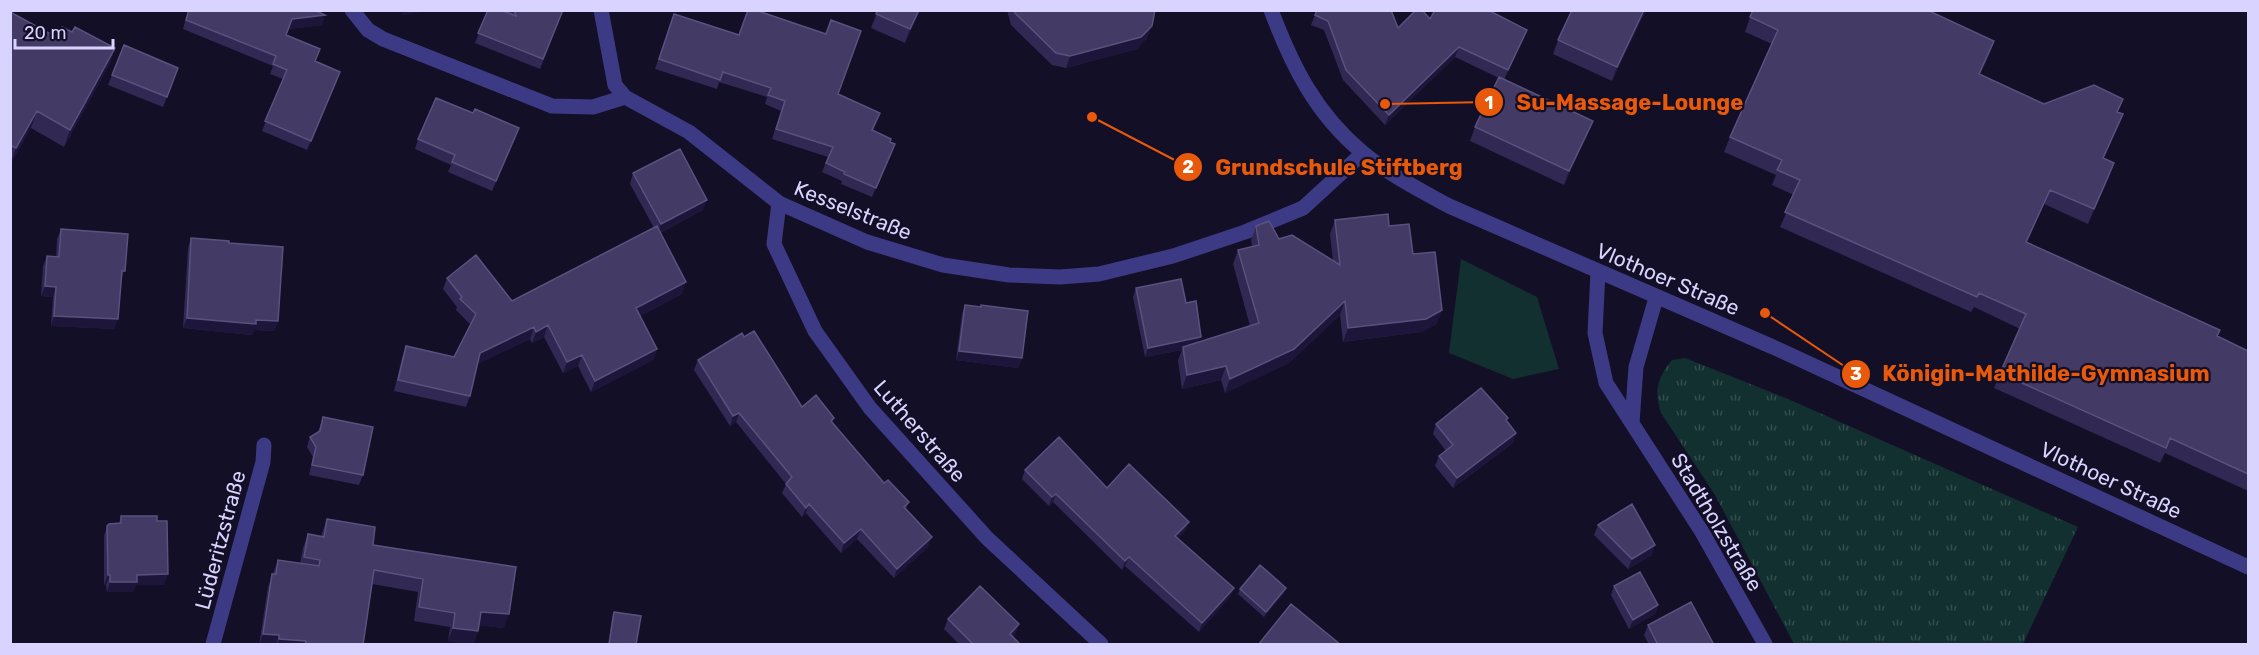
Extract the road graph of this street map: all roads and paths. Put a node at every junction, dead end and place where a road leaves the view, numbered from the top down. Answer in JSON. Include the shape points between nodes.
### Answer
{"nodes":[{"id":1,"x":352,"y":10,"type":"edge"},
{"id":2,"x":601,"y":10,"type":"edge"},
{"id":3,"x":1271,"y":10,"type":"edge"},
{"id":4,"x":625,"y":97,"type":"junction"},
{"id":5,"x":1363,"y":153,"type":"junction"},
{"id":6,"x":779,"y":203,"type":"junction"},
{"id":7,"x":1598,"y":272,"type":"junction"},
{"id":8,"x":1656,"y":298,"type":"junction"},
{"id":9,"x":1632,"y":423,"type":"junction"},
{"id":10,"x":264,"y":445,"type":"dead end"},
{"id":11,"x":2248,"y":567,"type":"edge"},
{"id":12,"x":213,"y":645,"type":"edge"},
{"id":13,"x":1101,"y":645,"type":"edge"},
{"id":14,"x":1765,"y":645,"type":"edge"}],
"edges":[{"from":1,"to":4,"type":"street","via":[[368,30],[383,39],[552,106],[593,106]]},
{"from":2,"to":4,"type":"street","via":[[615,84]]},
{"from":3,"to":5,"type":"street","name":"Vlothoer Straße","via":[[1306,88]]},
{"from":4,"to":6,"type":"street","name":"Kesselstraße","via":[[689,132]]},
{"from":5,"to":6,"type":"street","name":"Kesselstraße","via":[[1303,208],[1173,256],[1099,274],[1009,275],[943,265],[867,242]]},
{"from":5,"to":7,"type":"street","name":"Vlothoer Straße","via":[[1449,206]]},
{"from":6,"to":13,"type":"street","name":"Lutherstraße","via":[[774,244],[815,331],[870,408],[987,538]]},
{"from":7,"to":8,"type":"street","name":"Vlothoer Straße"},
{"from":7,"to":9,"type":"street","name":"Stadtholzstraße","via":[[1595,333],[1606,383]]},
{"from":8,"to":9,"type":"street","via":[[1636,367]]},
{"from":8,"to":11,"type":"street","name":"Vlothoer Straße","via":[[1773,347]]},
{"from":9,"to":14,"type":"street","name":"Stadtholzstraße","via":[[1702,532]]},
{"from":10,"to":12,"type":"street","name":"Lüderitzstraße","via":[[263,462]]}]}
